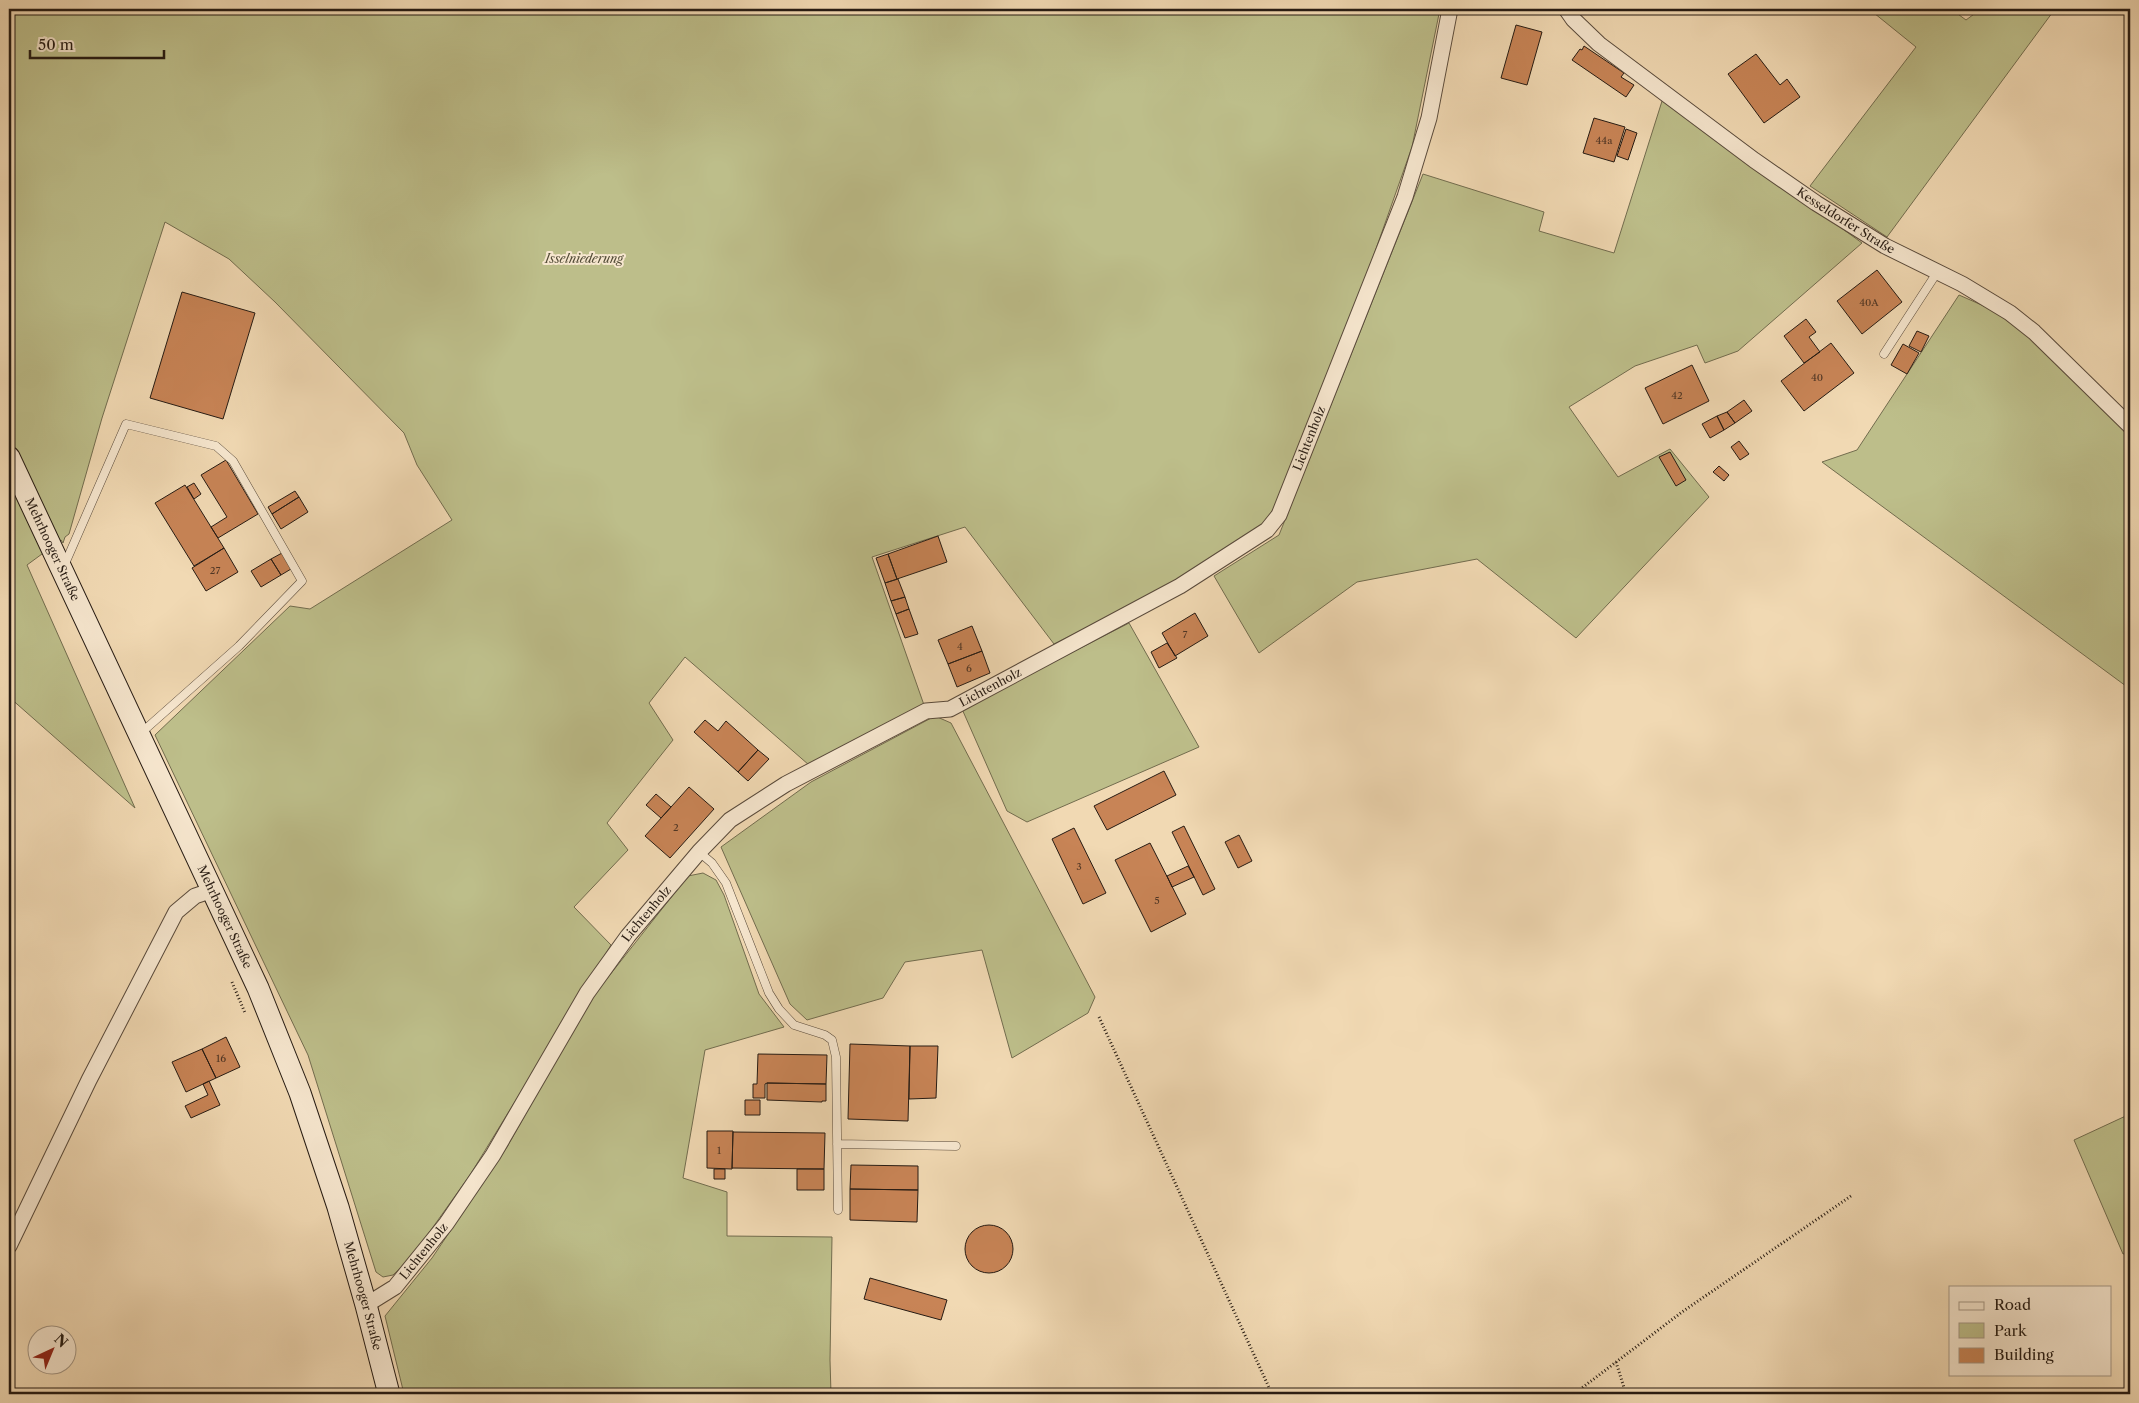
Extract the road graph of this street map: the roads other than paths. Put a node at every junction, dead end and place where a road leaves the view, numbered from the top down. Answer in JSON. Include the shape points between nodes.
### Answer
{"nodes":[{"id":1,"x":1450,"y":9,"type":"edge"},
{"id":2,"x":1566,"y":9,"type":"edge"},
{"id":3,"x":1938,"y":271,"type":"junction"},
{"id":4,"x":1884,"y":354,"type":"dead end"},
{"id":5,"x":2130,"y":426,"type":"edge"},
{"id":6,"x":9,"y":457,"type":"edge"},
{"id":7,"x":62,"y":570,"type":"junction"},
{"id":8,"x":139,"y":735,"type":"junction"},
{"id":9,"x":698,"y":852,"type":"junction"},
{"id":10,"x":213,"y":890,"type":"junction"},
{"id":11,"x":837,"y":1144,"type":"junction"},
{"id":12,"x":956,"y":1146,"type":"dead end"},
{"id":13,"x":838,"y":1210,"type":"dead end"},
{"id":14,"x":9,"y":1246,"type":"edge"},
{"id":15,"x":366,"y":1305,"type":"junction"},
{"id":16,"x":389,"y":1394,"type":"edge"}],
"edges":[{"from":1,"to":9,"type":"street","name":"Lichtenholz","via":[[1428,118],[1405,197],[1279,515],[1267,530],[1180,586],[950,709],[926,711],[786,784],[730,820]]},
{"from":2,"to":3,"type":"street","name":"Kesseldorfer Straße","via":[[1573,20],[1600,44],[1816,204],[1861,232]]},
{"from":3,"to":4,"type":"lane"},
{"from":3,"to":5,"type":"street","name":"Kesseldorfer Straße","via":[[2010,313],[2034,332]]},
{"from":6,"to":7,"type":"main road","name":"Mehrhooger Straße"},
{"from":7,"to":8,"type":"main road","name":"Mehrhooger Straße"},
{"from":7,"to":8,"type":"lane","via":[[126,424],[216,446],[233,461],[302,581],[239,646]]},
{"from":8,"to":10,"type":"main road","name":"Mehrhooger Straße"},
{"from":9,"to":11,"type":"lane","via":[[712,863],[726,883],[769,993],[779,1009],[794,1025],[832,1040],[836,1057]]},
{"from":9,"to":15,"type":"street","name":"Lichtenholz","via":[[628,936],[587,993],[493,1155],[446,1224],[395,1287]]},
{"from":10,"to":14,"type":"street","via":[[195,896],[176,912],[89,1080]]},
{"from":10,"to":15,"type":"main road","name":"Mehrhooger Straße","via":[[258,988],[300,1093]]},
{"from":11,"to":12,"type":"lane"},
{"from":11,"to":13,"type":"lane"},
{"from":15,"to":16,"type":"main road","name":"Mehrhooger Straße"}]}
